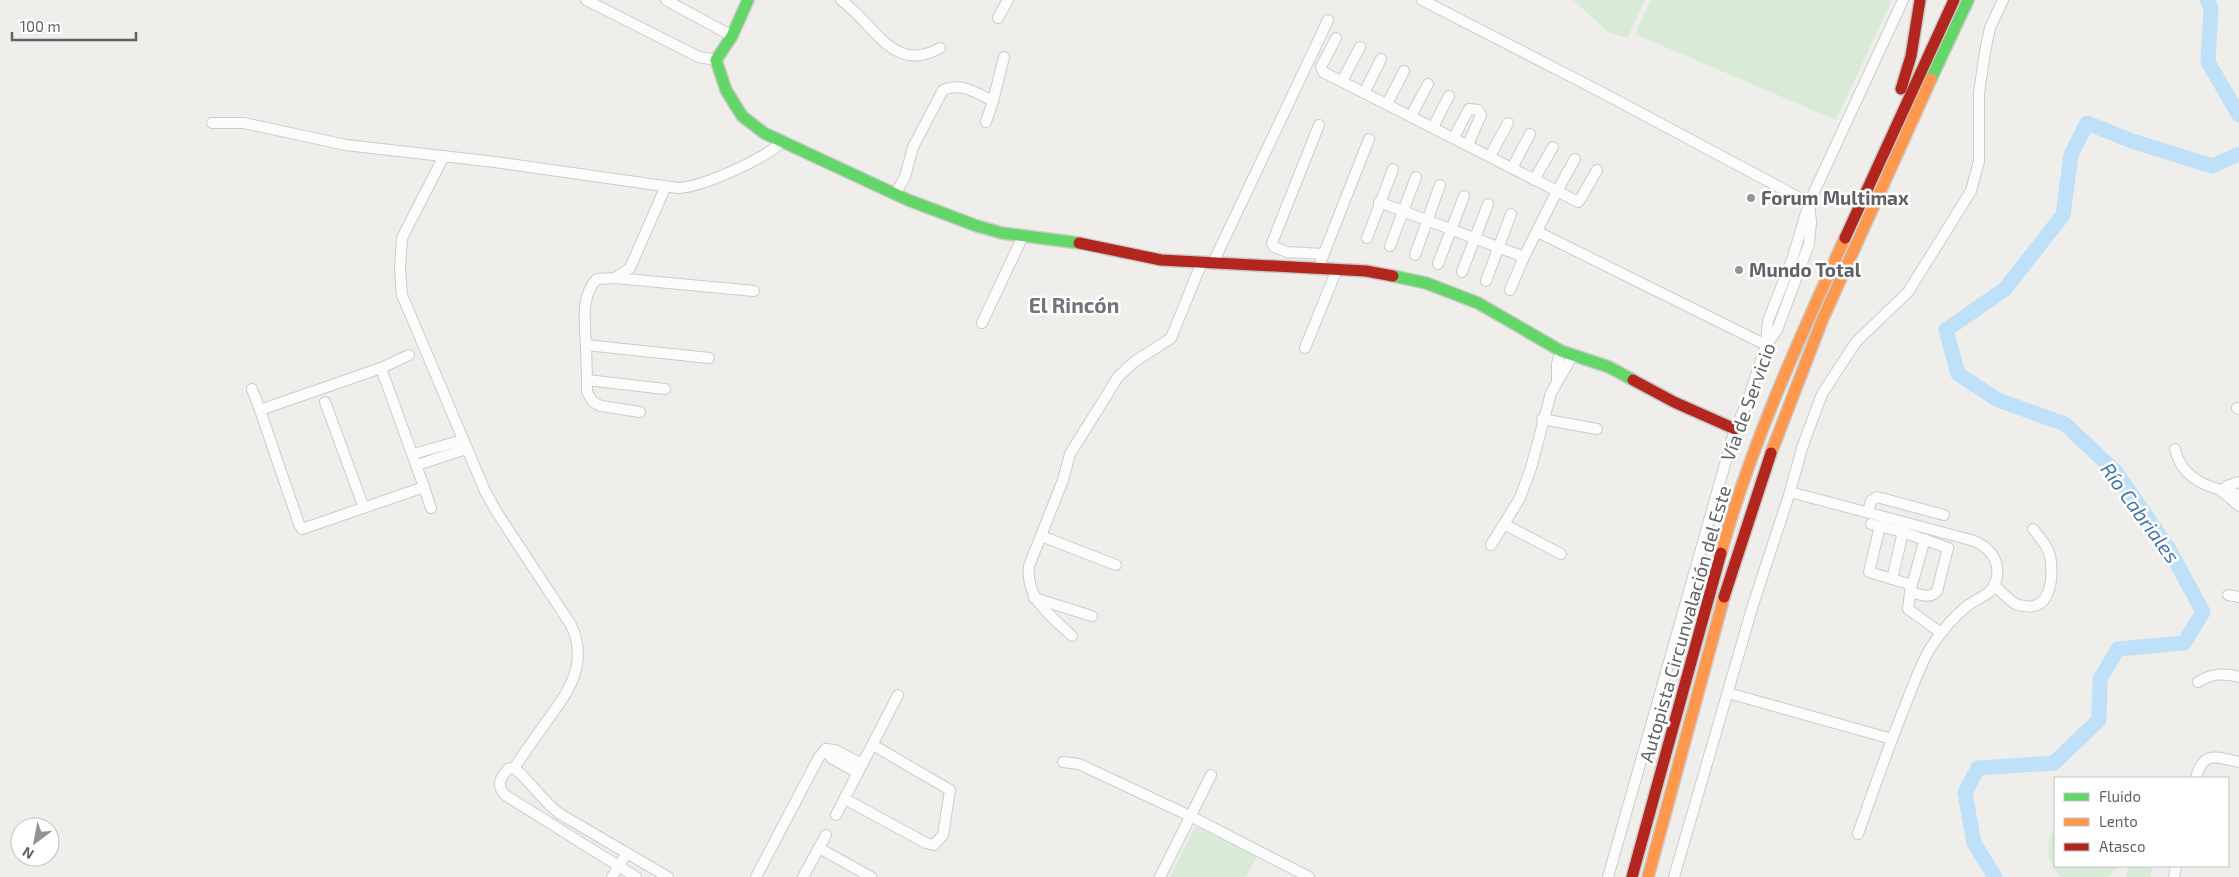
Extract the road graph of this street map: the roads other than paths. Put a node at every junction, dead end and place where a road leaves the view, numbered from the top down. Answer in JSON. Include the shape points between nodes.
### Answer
{"nodes":[{"id":1,"x":586,"y":0,"type":"edge"},
{"id":2,"x":666,"y":0,"type":"edge"},
{"id":3,"x":748,"y":0,"type":"edge"},
{"id":4,"x":841,"y":0,"type":"edge"},
{"id":5,"x":1008,"y":0,"type":"edge"},
{"id":6,"x":1422,"y":0,"type":"edge"},
{"id":7,"x":1903,"y":0,"type":"edge"},
{"id":8,"x":1920,"y":0,"type":"edge"},
{"id":9,"x":1954,"y":0,"type":"edge"},
{"id":10,"x":1968,"y":0,"type":"edge"},
{"id":11,"x":2003,"y":0,"type":"edge"},
{"id":12,"x":998,"y":18,"type":"dead end"},
{"id":13,"x":1328,"y":20,"type":"dead end"},
{"id":14,"x":732,"y":36,"type":"junction"},
{"id":15,"x":1336,"y":38,"type":"dead end"},
{"id":16,"x":1360,"y":47,"type":"dead end"},
{"id":17,"x":940,"y":48,"type":"dead end"},
{"id":18,"x":1004,"y":57,"type":"dead end"},
{"id":19,"x":1381,"y":59,"type":"dead end"},
{"id":20,"x":716,"y":60,"type":"junction"},
{"id":21,"x":1404,"y":71,"type":"dead end"},
{"id":22,"x":1342,"y":81,"type":"junction"},
{"id":23,"x":1428,"y":84,"type":"dead end"},
{"id":24,"x":1364,"y":92,"type":"junction"},
{"id":25,"x":1449,"y":96,"type":"dead end"},
{"id":26,"x":993,"y":101,"type":"junction"},
{"id":27,"x":1387,"y":104,"type":"junction"},
{"id":28,"x":1411,"y":116,"type":"junction"},
{"id":29,"x":986,"y":122,"type":"dead end"},
{"id":30,"x":212,"y":123,"type":"dead end"},
{"id":31,"x":1508,"y":123,"type":"dead end"},
{"id":32,"x":1318,"y":125,"type":"dead end"},
{"id":33,"x":1433,"y":127,"type":"junction"},
{"id":34,"x":1530,"y":134,"type":"dead end"},
{"id":35,"x":1454,"y":137,"type":"junction"},
{"id":36,"x":1369,"y":139,"type":"dead end"},
{"id":37,"x":782,"y":142,"type":"junction"},
{"id":38,"x":1468,"y":145,"type":"junction"},
{"id":39,"x":1553,"y":147,"type":"dead end"},
{"id":40,"x":444,"y":156,"type":"junction"},
{"id":41,"x":1490,"y":156,"type":"junction"},
{"id":42,"x":1575,"y":159,"type":"dead end"},
{"id":43,"x":1512,"y":168,"type":"junction"},
{"id":44,"x":1876,"y":168,"type":"junction"},
{"id":45,"x":1393,"y":169,"type":"dead end"},
{"id":46,"x":1597,"y":170,"type":"dead end"},
{"id":47,"x":1416,"y":177,"type":"dead end"},
{"id":48,"x":1534,"y":180,"type":"junction"},
{"id":49,"x":1440,"y":185,"type":"dead end"},
{"id":50,"x":665,"y":188,"type":"junction"},
{"id":51,"x":1557,"y":192,"type":"junction"},
{"id":52,"x":895,"y":194,"type":"junction"},
{"id":53,"x":1464,"y":196,"type":"dead end"},
{"id":54,"x":1379,"y":202,"type":"junction"},
{"id":55,"x":1809,"y":203,"type":"junction"},
{"id":56,"x":1488,"y":204,"type":"dead end"},
{"id":57,"x":1402,"y":211,"type":"junction"},
{"id":58,"x":1512,"y":214,"type":"dead end"},
{"id":59,"x":1427,"y":220,"type":"junction"},
{"id":60,"x":1451,"y":228,"type":"junction"},
{"id":61,"x":1538,"y":232,"type":"junction"},
{"id":62,"x":1023,"y":236,"type":"junction"},
{"id":63,"x":1367,"y":238,"type":"dead end"},
{"id":64,"x":1474,"y":238,"type":"junction"},
{"id":65,"x":1390,"y":246,"type":"dead end"},
{"id":66,"x":1498,"y":247,"type":"junction"},
{"id":67,"x":1323,"y":254,"type":"junction"},
{"id":68,"x":1415,"y":255,"type":"dead end"},
{"id":69,"x":1524,"y":257,"type":"junction"},
{"id":70,"x":1793,"y":257,"type":"junction"},
{"id":71,"x":1208,"y":263,"type":"junction"},
{"id":72,"x":1438,"y":264,"type":"dead end"},
{"id":73,"x":631,"y":266,"type":"junction"},
{"id":74,"x":1802,"y":266,"type":"junction"},
{"id":75,"x":1319,"y":268,"type":"junction"},
{"id":76,"x":1336,"y":269,"type":"junction"},
{"id":77,"x":1462,"y":272,"type":"dead end"},
{"id":78,"x":616,"y":278,"type":"junction"},
{"id":79,"x":644,"y":281,"type":"junction"},
{"id":80,"x":1486,"y":281,"type":"dead end"},
{"id":81,"x":1510,"y":290,"type":"dead end"},
{"id":82,"x":754,"y":291,"type":"dead end"},
{"id":83,"x":982,"y":323,"type":"dead end"},
{"id":84,"x":586,"y":345,"type":"junction"},
{"id":85,"x":1766,"y":345,"type":"junction"},
{"id":86,"x":1305,"y":348,"type":"dead end"},
{"id":87,"x":1561,"y":351,"type":"junction"},
{"id":88,"x":1573,"y":355,"type":"junction"},
{"id":89,"x":410,"y":356,"type":"dead end"},
{"id":90,"x":709,"y":358,"type":"dead end"},
{"id":91,"x":381,"y":368,"type":"junction"},
{"id":92,"x":587,"y":380,"type":"junction"},
{"id":93,"x":1557,"y":380,"type":"junction"},
{"id":94,"x":252,"y":388,"type":"dead end"},
{"id":95,"x":665,"y":389,"type":"dead end"},
{"id":96,"x":325,"y":402,"type":"dead end"},
{"id":97,"x":260,"y":410,"type":"junction"},
{"id":98,"x":640,"y":412,"type":"dead end"},
{"id":99,"x":1542,"y":419,"type":"junction"},
{"id":100,"x":1597,"y":429,"type":"dead end"},
{"id":101,"x":1735,"y":429,"type":"junction"},
{"id":102,"x":465,"y":444,"type":"junction"},
{"id":103,"x":2175,"y":449,"type":"dead end"},
{"id":104,"x":414,"y":454,"type":"junction"},
{"id":105,"x":416,"y":465,"type":"junction"},
{"id":106,"x":2239,"y":482,"type":"edge"},
{"id":107,"x":424,"y":487,"type":"junction"},
{"id":108,"x":2222,"y":491,"type":"junction"},
{"id":109,"x":1790,"y":492,"type":"junction"},
{"id":110,"x":2239,"y":495,"type":"edge"},
{"id":111,"x":2239,"y":506,"type":"edge"},
{"id":112,"x":364,"y":508,"type":"junction"},
{"id":113,"x":431,"y":508,"type":"dead end"},
{"id":114,"x":1868,"y":512,"type":"junction"},
{"id":115,"x":1944,"y":514,"type":"dead end"},
{"id":116,"x":1504,"y":524,"type":"junction"},
{"id":117,"x":2033,"y":529,"type":"dead end"},
{"id":118,"x":1903,"y":532,"type":"junction"},
{"id":119,"x":1041,"y":536,"type":"junction"},
{"id":120,"x":1924,"y":539,"type":"junction"},
{"id":121,"x":1491,"y":545,"type":"dead end"},
{"id":122,"x":1561,"y":554,"type":"dead end"},
{"id":123,"x":1116,"y":565,"type":"dead end"},
{"id":124,"x":1892,"y":579,"type":"junction"},
{"id":125,"x":1994,"y":585,"type":"junction"},
{"id":126,"x":1911,"y":588,"type":"junction"},
{"id":127,"x":2228,"y":595,"type":"dead end"},
{"id":128,"x":1034,"y":598,"type":"junction"},
{"id":129,"x":2239,"y":598,"type":"edge"},
{"id":130,"x":1092,"y":616,"type":"dead end"},
{"id":131,"x":1941,"y":633,"type":"junction"},
{"id":132,"x":1072,"y":636,"type":"dead end"},
{"id":133,"x":2239,"y":678,"type":"edge"},
{"id":134,"x":2198,"y":682,"type":"dead end"},
{"id":135,"x":1728,"y":693,"type":"junction"},
{"id":136,"x":898,"y":695,"type":"dead end"},
{"id":137,"x":1892,"y":739,"type":"junction"},
{"id":138,"x":873,"y":745,"type":"junction"},
{"id":139,"x":1063,"y":762,"type":"dead end"},
{"id":140,"x":2239,"y":762,"type":"edge"},
{"id":141,"x":514,"y":768,"type":"junction"},
{"id":142,"x":860,"y":769,"type":"junction"},
{"id":143,"x":1211,"y":775,"type":"dead end"},
{"id":144,"x":2196,"y":777,"type":"edge"},
{"id":145,"x":845,"y":798,"type":"junction"},
{"id":146,"x":836,"y":815,"type":"dead end"},
{"id":147,"x":1190,"y":816,"type":"junction"},
{"id":148,"x":826,"y":834,"type":"dead end"},
{"id":149,"x":1858,"y":834,"type":"dead end"},
{"id":150,"x":819,"y":848,"type":"junction"},
{"id":151,"x":626,"y":854,"type":"junction"},
{"id":152,"x":618,"y":866,"type":"junction"},
{"id":153,"x":612,"y":877,"type":"edge"},
{"id":154,"x":636,"y":877,"type":"edge"},
{"id":155,"x":668,"y":877,"type":"edge"},
{"id":156,"x":756,"y":877,"type":"edge"},
{"id":157,"x":803,"y":877,"type":"edge"},
{"id":158,"x":871,"y":877,"type":"edge"},
{"id":159,"x":1160,"y":877,"type":"edge"},
{"id":160,"x":1309,"y":877,"type":"edge"},
{"id":161,"x":1608,"y":877,"type":"edge"},
{"id":162,"x":1632,"y":877,"type":"edge"},
{"id":163,"x":1648,"y":877,"type":"edge"},
{"id":164,"x":1674,"y":877,"type":"edge"}],
"edges":[{"from":1,"to":20,"type":"street","via":[[699,58]]},
{"from":2,"to":14,"type":"street"},
{"from":3,"to":14,"type":"main road"},
{"from":4,"to":17,"type":"street","via":[[904,55],[928,55]]},
{"from":5,"to":12,"type":"street"},
{"from":6,"to":55,"type":"street"},
{"from":7,"to":55,"type":"street","name":"Vía de Servicio"},
{"from":8,"to":44,"type":"main road","via":[[1908,74],[1894,106]]},
{"from":9,"to":44,"type":"main road","name":"Autopista Circunvalación del Este"},
{"from":10,"to":163,"type":"main road","name":"Autopista Circunvalación del Este","via":[[1804,365],[1742,537]]},
{"from":11,"to":109,"type":"street","via":[[1990,28],[1985,52],[1979,94],[1979,160],[1971,191],[1908,292],[1856,342],[1822,394]]},
{"from":13,"to":71,"type":"street"},
{"from":14,"to":20,"type":"main road"},
{"from":15,"to":22,"type":"street","via":[[1320,70]]},
{"from":16,"to":22,"type":"street"},
{"from":18,"to":26,"type":"street"},
{"from":19,"to":24,"type":"street"},
{"from":20,"to":37,"type":"main road","via":[[726,90],[742,116]]},
{"from":21,"to":27,"type":"street"},
{"from":22,"to":24,"type":"street"},
{"from":23,"to":28,"type":"street"},
{"from":24,"to":27,"type":"street"},
{"from":25,"to":33,"type":"street"},
{"from":26,"to":29,"type":"street"},
{"from":26,"to":52,"type":"street","via":[[966,88],[943,90],[913,147],[905,176]]},
{"from":27,"to":28,"type":"street"},
{"from":28,"to":33,"type":"street"},
{"from":30,"to":40,"type":"street","via":[[244,123],[346,145]]},
{"from":31,"to":41,"type":"street"},
{"from":32,"to":67,"type":"street","via":[[1272,243],[1287,252]]},
{"from":33,"to":35,"type":"street"},
{"from":34,"to":43,"type":"street"},
{"from":35,"to":38,"type":"street"},
{"from":35,"to":38,"type":"street","via":[[1470,109],[1478,110],[1481,115]]},
{"from":36,"to":67,"type":"street"},
{"from":37,"to":50,"type":"street","via":[[761,157],[686,188]]},
{"from":37,"to":52,"type":"main road"},
{"from":38,"to":41,"type":"street"},
{"from":39,"to":48,"type":"street"},
{"from":40,"to":50,"type":"street"},
{"from":40,"to":102,"type":"street","via":[[402,238],[400,268],[403,298]]},
{"from":41,"to":43,"type":"street"},
{"from":42,"to":51,"type":"street"},
{"from":43,"to":48,"type":"street"},
{"from":44,"to":162,"type":"main road","name":"Autopista Circunvalación del Este","via":[[1790,359],[1729,522]]},
{"from":45,"to":54,"type":"street"},
{"from":46,"to":51,"type":"street","via":[[1578,202]]},
{"from":47,"to":57,"type":"street"},
{"from":48,"to":51,"type":"street"},
{"from":49,"to":59,"type":"street"},
{"from":50,"to":73,"type":"street"},
{"from":51,"to":61,"type":"street"},
{"from":52,"to":62,"type":"main road","via":[[977,226]]},
{"from":53,"to":60,"type":"street"},
{"from":54,"to":57,"type":"street"},
{"from":54,"to":63,"type":"street"},
{"from":55,"to":70,"type":"street"},
{"from":55,"to":74,"type":"street","name":"Vía de Servicio","via":[[1809,244]]},
{"from":56,"to":64,"type":"street"},
{"from":57,"to":59,"type":"street"},
{"from":57,"to":65,"type":"street"},
{"from":58,"to":66,"type":"street"},
{"from":59,"to":60,"type":"street"},
{"from":59,"to":68,"type":"street"},
{"from":60,"to":64,"type":"street"},
{"from":60,"to":72,"type":"street"},
{"from":61,"to":69,"type":"street"},
{"from":61,"to":85,"type":"street"},
{"from":62,"to":71,"type":"main road","via":[[1161,260]]},
{"from":62,"to":83,"type":"street"},
{"from":64,"to":66,"type":"street"},
{"from":64,"to":77,"type":"street"},
{"from":66,"to":69,"type":"street"},
{"from":66,"to":80,"type":"street"},
{"from":67,"to":75,"type":"street"},
{"from":69,"to":81,"type":"street"},
{"from":70,"to":74,"type":"street"},
{"from":70,"to":85,"type":"street","via":[[1768,321]]},
{"from":71,"to":75,"type":"main road"},
{"from":71,"to":119,"type":"street","via":[[1171,338],[1134,362],[1118,377],[1070,454]]},
{"from":73,"to":78,"type":"street"},
{"from":73,"to":79,"type":"street"},
{"from":74,"to":85,"type":"street","name":"Vía de Servicio","via":[[1777,330]]},
{"from":75,"to":76,"type":"main road"},
{"from":76,"to":86,"type":"street"},
{"from":76,"to":87,"type":"main road","via":[[1366,271],[1426,283],[1478,303]]},
{"from":78,"to":79,"type":"street"},
{"from":78,"to":84,"type":"street","via":[[597,279],[587,295]]},
{"from":79,"to":82,"type":"street"},
{"from":84,"to":90,"type":"street"},
{"from":84,"to":92,"type":"street"},
{"from":85,"to":101,"type":"street","name":"Vía de Servicio"},
{"from":87,"to":88,"type":"main road"},
{"from":87,"to":93,"type":"street"},
{"from":88,"to":93,"type":"street"},
{"from":88,"to":101,"type":"main road","via":[[1609,367],[1674,402]]},
{"from":89,"to":91,"type":"street"},
{"from":91,"to":97,"type":"street"},
{"from":91,"to":104,"type":"street"},
{"from":92,"to":95,"type":"street"},
{"from":92,"to":98,"type":"street","via":[[593,402]]},
{"from":93,"to":99,"type":"street"},
{"from":94,"to":97,"type":"street"},
{"from":96,"to":112,"type":"street"},
{"from":97,"to":112,"type":"street","via":[[302,528]]},
{"from":99,"to":100,"type":"street"},
{"from":99,"to":116,"type":"street","via":[[1526,482]]},
{"from":101,"to":161,"type":"street","name":"Vía de Servicio"},
{"from":102,"to":104,"type":"street"},
{"from":102,"to":105,"type":"street"},
{"from":102,"to":141,"type":"street","via":[[493,506],[571,626],[578,646],[578,668],[570,690]]},
{"from":103,"to":108,"type":"street","via":[[2178,462],[2189,476]]},
{"from":104,"to":105,"type":"street"},
{"from":105,"to":107,"type":"street"},
{"from":106,"to":108,"type":"street"},
{"from":107,"to":112,"type":"street"},
{"from":107,"to":113,"type":"street"},
{"from":108,"to":110,"type":"street"},
{"from":108,"to":111,"type":"street"},
{"from":109,"to":114,"type":"street"},
{"from":109,"to":135,"type":"street"},
{"from":114,"to":115,"type":"street","via":[[1871,501],[1876,497]]},
{"from":114,"to":125,"type":"street","via":[[1982,543],[1995,559],[1997,575]]},
{"from":116,"to":121,"type":"street"},
{"from":116,"to":122,"type":"street"},
{"from":117,"to":125,"type":"street","via":[[2044,542],[2051,562],[2044,602],[2038,607],[2015,604]]},
{"from":118,"to":120,"type":"street"},
{"from":118,"to":124,"type":"street"},
{"from":118,"to":124,"type":"street","via":[[1876,525],[1869,572]]},
{"from":119,"to":123,"type":"street"},
{"from":119,"to":128,"type":"street","via":[[1029,566],[1028,576]]},
{"from":120,"to":126,"type":"street"},
{"from":120,"to":126,"type":"street","via":[[1945,546],[1948,553],[1934,595],[1929,597]]},
{"from":124,"to":126,"type":"street"},
{"from":125,"to":131,"type":"street","via":[[1948,623]]},
{"from":126,"to":131,"type":"street","via":[[1909,611]]},
{"from":127,"to":129,"type":"street"},
{"from":128,"to":130,"type":"street"},
{"from":128,"to":132,"type":"street"},
{"from":131,"to":137,"type":"street","via":[[1920,669]]},
{"from":133,"to":134,"type":"street","via":[[2211,674]]},
{"from":135,"to":137,"type":"street"},
{"from":135,"to":164,"type":"street"},
{"from":136,"to":138,"type":"street"},
{"from":137,"to":149,"type":"street"},
{"from":138,"to":142,"type":"street"},
{"from":138,"to":145,"type":"street","via":[[950,790],[940,841],[934,845],[926,843]]},
{"from":139,"to":147,"type":"street","via":[[1079,764]]},
{"from":140,"to":144,"type":"street","via":[[2216,757],[2206,759],[2200,764]]},
{"from":141,"to":151,"type":"street","via":[[545,803]]},
{"from":141,"to":152,"type":"street","via":[[508,769],[500,779],[505,795]]},
{"from":142,"to":145,"type":"street"},
{"from":142,"to":156,"type":"street","via":[[835,750],[826,749]]},
{"from":143,"to":147,"type":"street"},
{"from":145,"to":146,"type":"street"},
{"from":147,"to":159,"type":"street"},
{"from":147,"to":160,"type":"street"},
{"from":148,"to":150,"type":"street"},
{"from":150,"to":157,"type":"street"},
{"from":150,"to":158,"type":"street"},
{"from":151,"to":152,"type":"street"},
{"from":151,"to":155,"type":"street"},
{"from":152,"to":153,"type":"street"},
{"from":152,"to":154,"type":"street"}]}
